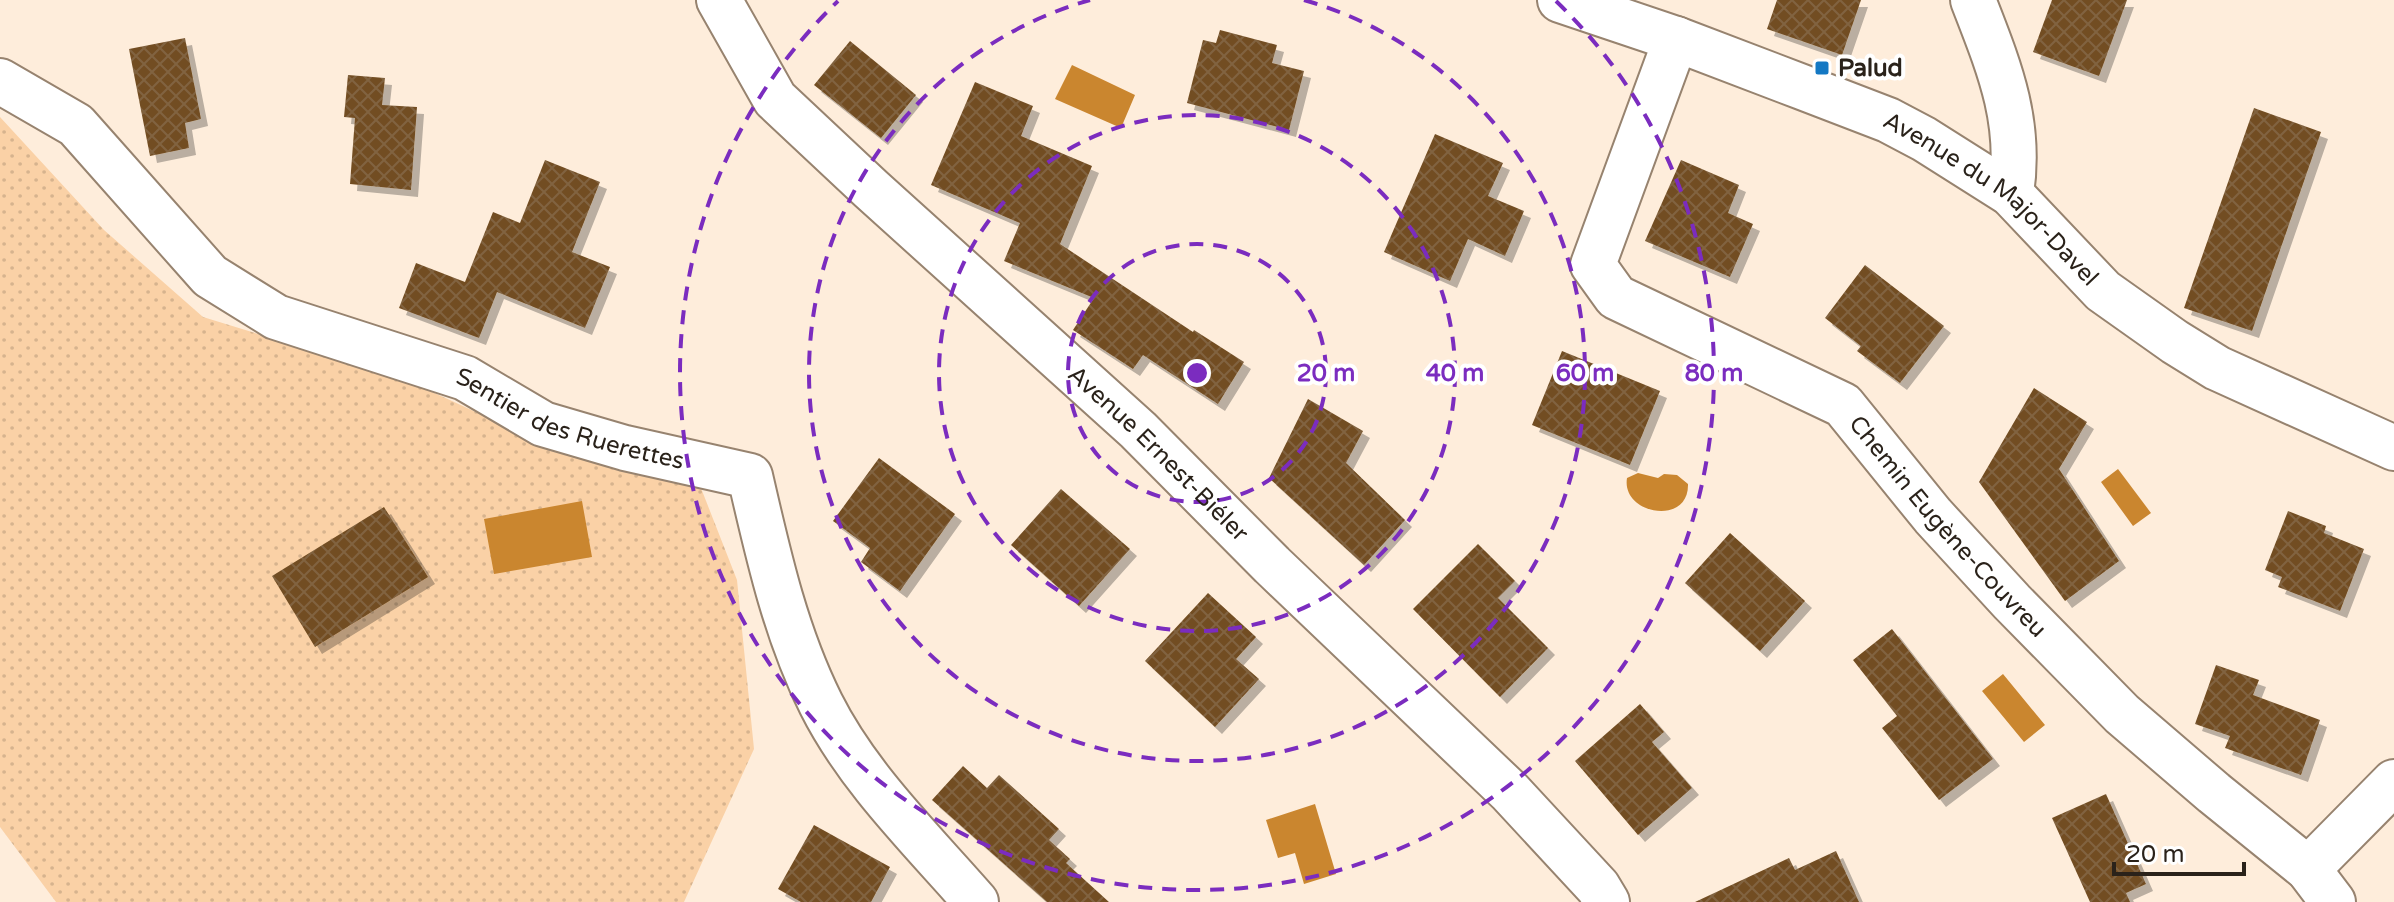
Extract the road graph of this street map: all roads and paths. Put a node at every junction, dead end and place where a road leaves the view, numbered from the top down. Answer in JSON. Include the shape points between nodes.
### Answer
{"nodes":[{"id":1,"x":719,"y":0,"type":"edge"},
{"id":2,"x":1560,"y":0,"type":"edge"},
{"id":3,"x":1973,"y":0,"type":"edge"},
{"id":4,"x":1676,"y":39,"type":"junction"},
{"id":5,"x":0,"y":81,"type":"edge"},
{"id":6,"x":2011,"y":194,"type":"junction"},
{"id":7,"x":2394,"y":448,"type":"edge"},
{"id":8,"x":2394,"y":782,"type":"edge"},
{"id":9,"x":2321,"y":886,"type":"edge"},
{"id":10,"x":976,"y":902,"type":"edge"},
{"id":11,"x":1607,"y":902,"type":"edge"}],
"edges":[{"from":1,"to":11,"type":"street","name":"Avenue Ernest-Biéler","via":[[775,99],[1138,430],[1510,792]]},
{"from":2,"to":4,"type":"street","name":"Avenue du Major-Davel"},
{"from":3,"to":6,"type":"street","via":[[2004,79],[2016,160]]},
{"from":4,"to":6,"type":"street","name":"Avenue du Major-Davel","via":[[1888,120]]},
{"from":4,"to":9,"type":"street","name":"Chemin Eugène-Couvreu","via":[[1593,265],[1616,297],[1843,405],[1933,516],[2122,714]]},
{"from":5,"to":10,"type":"street","name":"Sentier des Ruerettes","via":[[76,125],[210,276],[276,317],[465,378],[543,424],[750,476],[779,599],[821,705],[862,770]]},
{"from":6,"to":7,"type":"street","name":"Avenue du Major-Davel","via":[[2103,291],[2175,342],[2217,368]]},
{"from":8,"to":9,"type":"street","name":"Chemin Eugène-Couvreu"}]}
